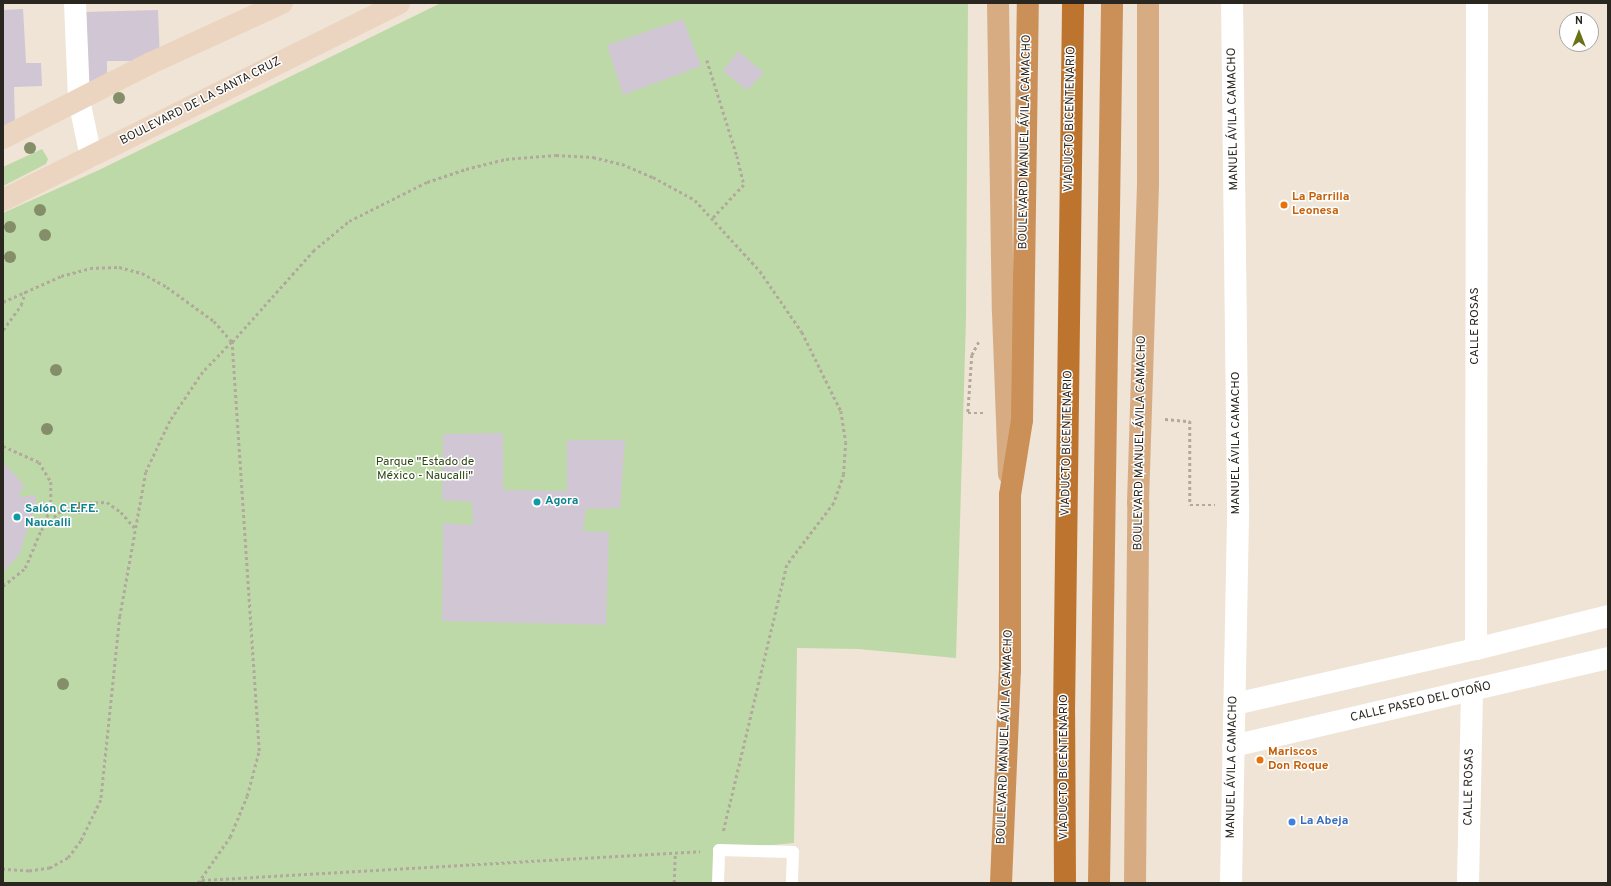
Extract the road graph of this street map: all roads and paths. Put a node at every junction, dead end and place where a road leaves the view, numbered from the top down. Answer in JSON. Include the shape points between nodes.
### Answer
{"nodes":[{"id":1,"x":75,"y":3,"type":"edge"},
{"id":2,"x":400,"y":3,"type":"edge"},
{"id":3,"x":998,"y":3,"type":"edge"},
{"id":4,"x":1028,"y":3,"type":"edge"},
{"id":5,"x":1073,"y":3,"type":"edge"},
{"id":6,"x":1112,"y":3,"type":"edge"},
{"id":7,"x":1148,"y":3,"type":"edge"},
{"id":8,"x":1232,"y":3,"type":"edge"},
{"id":9,"x":1477,"y":3,"type":"edge"},
{"id":10,"x":272,"y":5,"type":"edge"},
{"id":11,"x":707,"y":60,"type":"dead end"},
{"id":12,"x":79,"y":100,"type":"junction"},
{"id":13,"x":3,"y":138,"type":"edge"},
{"id":14,"x":91,"y":156,"type":"junction"},
{"id":15,"x":3,"y":200,"type":"edge"},
{"id":16,"x":713,"y":218,"type":"junction"},
{"id":17,"x":25,"y":292,"type":"junction"},
{"id":18,"x":3,"y":302,"type":"edge"},
{"id":19,"x":3,"y":330,"type":"edge"},
{"id":20,"x":232,"y":342,"type":"junction"},
{"id":21,"x":972,"y":355,"type":"dead end"},
{"id":22,"x":968,"y":413,"type":"dead end"},
{"id":23,"x":1190,"y":421,"type":"dead end"},
{"id":24,"x":3,"y":446,"type":"edge"},
{"id":25,"x":1010,"y":495,"type":"junction"},
{"id":26,"x":1190,"y":505,"type":"dead end"},
{"id":27,"x":136,"y":529,"type":"junction"},
{"id":28,"x":41,"y":530,"type":"junction"},
{"id":29,"x":3,"y":586,"type":"edge"},
{"id":30,"x":1608,"y":616,"type":"edge"},
{"id":31,"x":1476,"y":649,"type":"junction"},
{"id":32,"x":1608,"y":658,"type":"edge"},
{"id":33,"x":1472,"y":691,"type":"junction"},
{"id":34,"x":1235,"y":704,"type":"junction"},
{"id":35,"x":1233,"y":746,"type":"junction"},
{"id":36,"x":719,"y":850,"type":"junction"},
{"id":37,"x":675,"y":853,"type":"junction"},
{"id":38,"x":3,"y":869,"type":"edge"},
{"id":39,"x":1065,"y":878,"type":"edge"},
{"id":40,"x":202,"y":881,"type":"edge"},
{"id":41,"x":1000,"y":882,"type":"edge"},
{"id":42,"x":198,"y":883,"type":"edge"},
{"id":43,"x":674,"y":883,"type":"edge"},
{"id":44,"x":718,"y":883,"type":"edge"},
{"id":45,"x":792,"y":883,"type":"edge"},
{"id":46,"x":1099,"y":883,"type":"edge"},
{"id":47,"x":1135,"y":883,"type":"edge"},
{"id":48,"x":1231,"y":883,"type":"edge"},
{"id":49,"x":1468,"y":883,"type":"edge"}],
"edges":[{"from":1,"to":12,"type":"street"},
{"from":2,"to":14,"type":"main road","name":"BOULEVARD DE LA SANTA CRUZ"},
{"from":3,"to":25,"type":"main road","name":"BOULEVARD MANUEL ÁVILA CAMACHO","via":[[1003,304]]},
{"from":4,"to":25,"type":"highway","name":"BOULEVARD MANUEL ÁVILA CAMACHO","via":[[1022,420]]},
{"from":5,"to":39,"type":"highway","name":"VIADUCTO BICENTENARIO","via":[[1064,714]]},
{"from":6,"to":46,"type":"highway"},
{"from":7,"to":47,"type":"main road","name":"BOULEVARD MANUEL ÁVILA CAMACHO","via":[[1148,184],[1138,502]]},
{"from":8,"to":34,"type":"street","name":"MANUEL ÁVILA CAMACHO","via":[[1238,505]]},
{"from":9,"to":31,"type":"street","name":"CALLE ROSAS"},
{"from":10,"to":12,"type":"main road"},
{"from":11,"to":16,"type":"path","via":[[738,156],[744,185]]},
{"from":12,"to":13,"type":"main road"},
{"from":12,"to":14,"type":"street"},
{"from":14,"to":15,"type":"main road","name":"BOULEVARD DE LA SANTA CRUZ"},
{"from":16,"to":20,"type":"path","via":[[695,200],[653,177],[622,164],[593,157],[556,155],[506,159],[466,169],[428,182],[349,221],[313,251]]},
{"from":16,"to":36,"type":"path","via":[[760,271],[802,332],[841,411],[846,442],[844,474],[834,503],[787,565]]},
{"from":17,"to":18,"type":"path"},
{"from":17,"to":19,"type":"path","via":[[21,305]]},
{"from":17,"to":20,"type":"path","via":[[61,276],[90,268],[119,267],[142,273],[190,303],[214,321]]},
{"from":20,"to":27,"type":"path","via":[[203,372],[170,421],[146,472]]},
{"from":20,"to":40,"type":"path","via":[[259,751],[247,796],[230,837]]},
{"from":21,"to":22,"type":"path"},
{"from":23,"to":26,"type":"path"},
{"from":24,"to":28,"type":"path","via":[[39,462],[51,482],[51,509]]},
{"from":25,"to":41,"type":"highway","name":"BOULEVARD MANUEL ÁVILA CAMACHO","via":[[1010,671]]},
{"from":27,"to":28,"type":"path","via":[[121,512],[107,502],[92,501],[76,503],[58,513]]},
{"from":27,"to":38,"type":"path","via":[[120,616],[101,800],[81,841],[68,858],[50,868],[29,871]]},
{"from":28,"to":29,"type":"path","via":[[25,568]]},
{"from":30,"to":31,"type":"street"},
{"from":31,"to":34,"type":"street"},
{"from":32,"to":33,"type":"street","name":"CALLE PASEO DEL OTOÑO"},
{"from":33,"to":35,"type":"street","name":"CALLE PASEO DEL OTOÑO"},
{"from":33,"to":49,"type":"street","name":"CALLE ROSAS"},
{"from":34,"to":35,"type":"street","name":"MANUEL ÁVILA CAMACHO"},
{"from":35,"to":48,"type":"street","name":"MANUEL ÁVILA CAMACHO"},
{"from":36,"to":37,"type":"path"},
{"from":36,"to":44,"type":"lane"},
{"from":36,"to":45,"type":"lane","via":[[793,852]]},
{"from":37,"to":40,"type":"path"},
{"from":37,"to":43,"type":"path"},
{"from":40,"to":42,"type":"path"}]}
